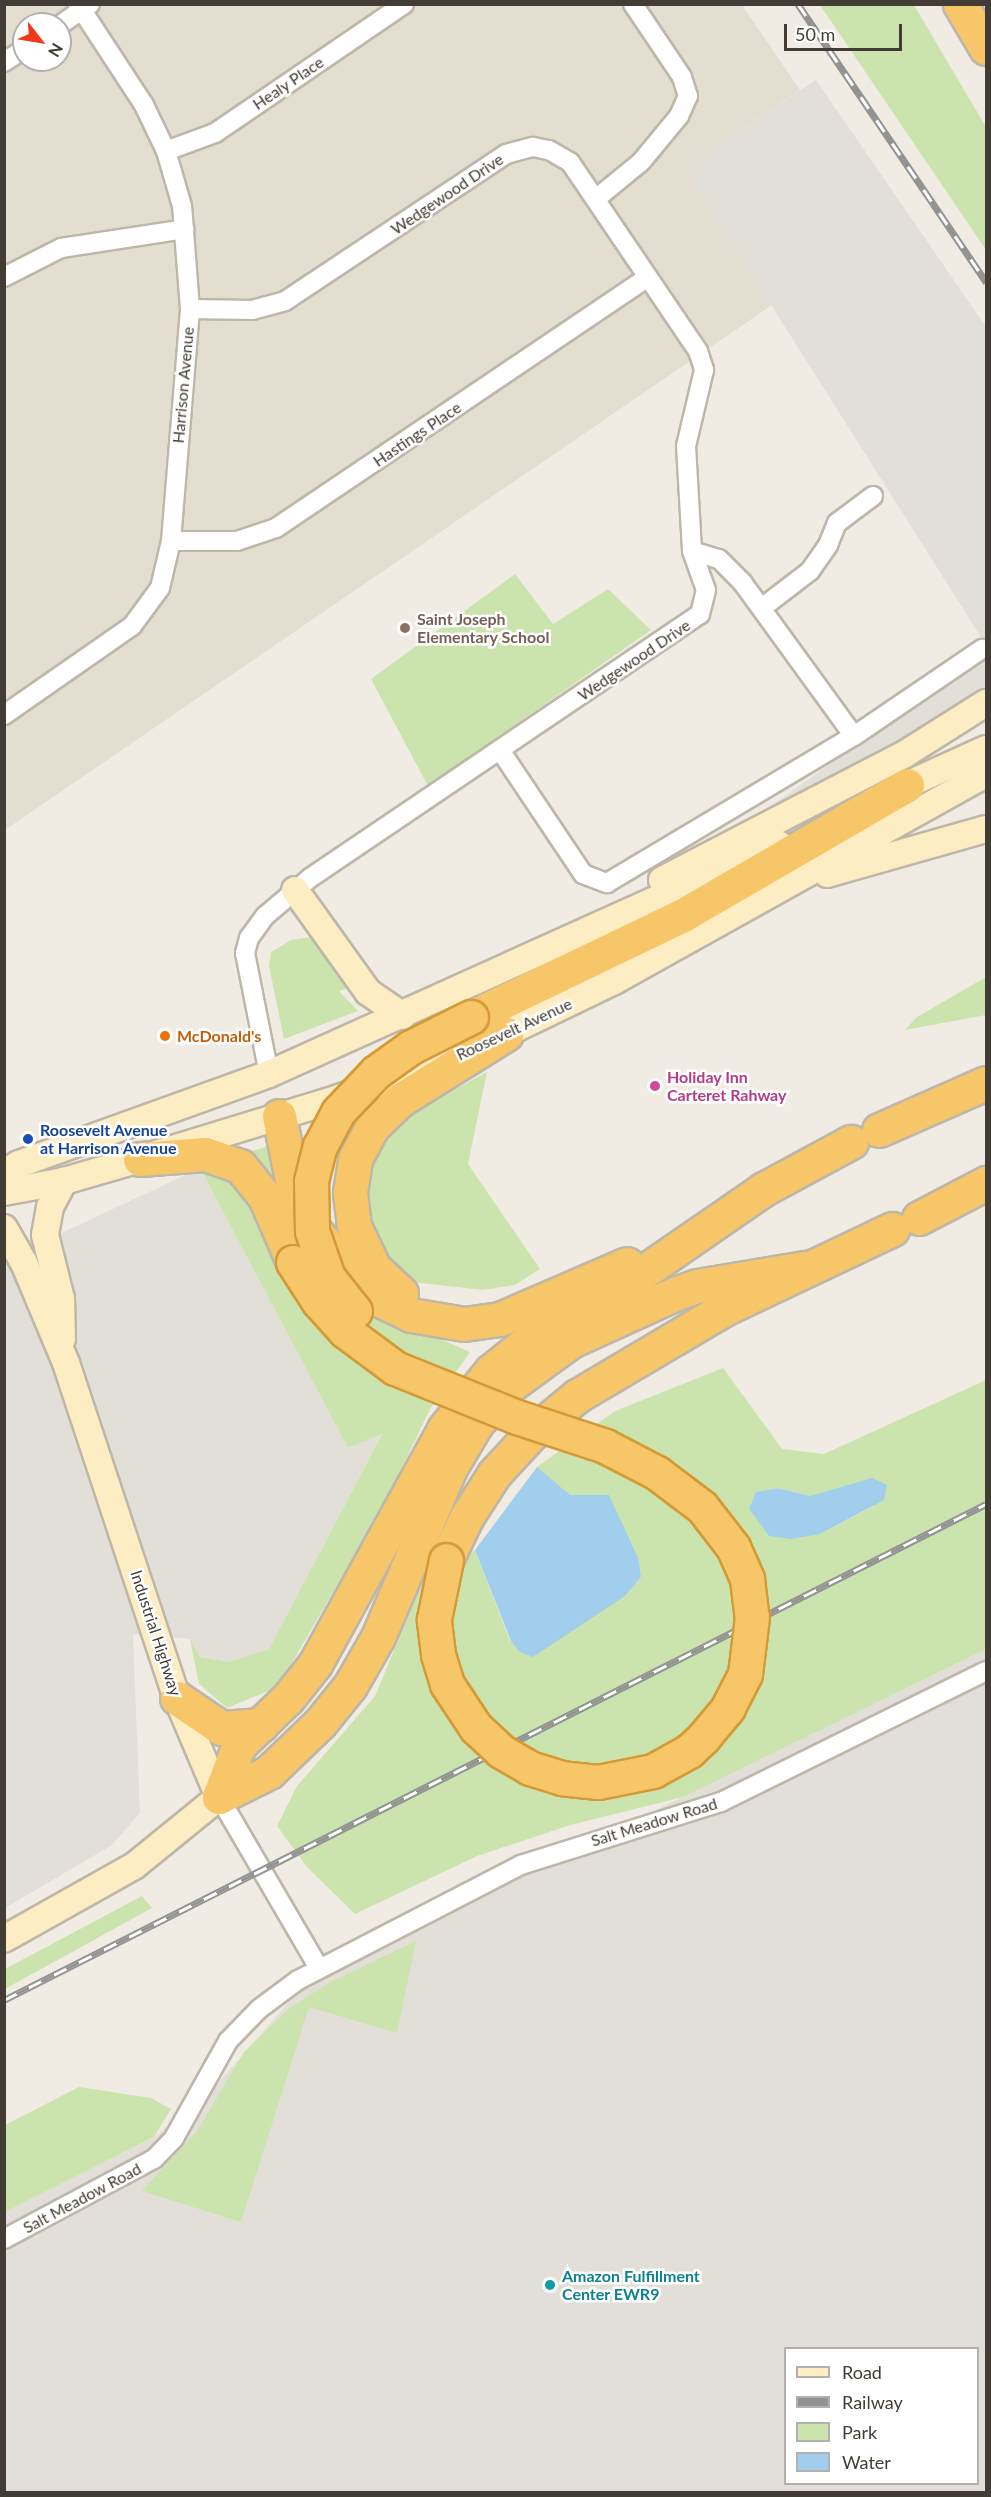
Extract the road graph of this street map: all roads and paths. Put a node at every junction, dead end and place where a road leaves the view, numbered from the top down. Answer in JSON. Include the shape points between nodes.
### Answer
{"nodes":[{"id":1,"x":404,"y":4,"type":"edge"},
{"id":2,"x":633,"y":4,"type":"edge"},
{"id":3,"x":960,"y":4,"type":"edge"},
{"id":4,"x":83,"y":6,"type":"edge"},
{"id":5,"x":987,"y":48,"type":"edge"},
{"id":6,"x":166,"y":151,"type":"junction"},
{"id":7,"x":597,"y":198,"type":"junction"},
{"id":8,"x":185,"y":229,"type":"junction"},
{"id":9,"x":4,"y":277,"type":"edge"},
{"id":10,"x":647,"y":278,"type":"junction"},
{"id":11,"x":190,"y":309,"type":"junction"},
{"id":12,"x":873,"y":496,"type":"dead end"},
{"id":13,"x":171,"y":541,"type":"junction"},
{"id":14,"x":692,"y":551,"type":"junction"},
{"id":15,"x":763,"y":607,"type":"junction"},
{"id":16,"x":982,"y":649,"type":"dead end"},
{"id":17,"x":987,"y":703,"type":"edge"},
{"id":18,"x":4,"y":715,"type":"edge"},
{"id":19,"x":854,"y":736,"type":"junction"},
{"id":20,"x":987,"y":748,"type":"edge"},
{"id":21,"x":500,"y":750,"type":"junction"},
{"id":22,"x":987,"y":774,"type":"edge"},
{"id":23,"x":907,"y":785,"type":"junction"},
{"id":24,"x":987,"y":829,"type":"edge"},
{"id":25,"x":784,"y":887,"type":"junction"},
{"id":26,"x":295,"y":890,"type":"junction"},
{"id":27,"x":552,"y":948,"type":"junction"},
{"id":28,"x":403,"y":1016,"type":"junction"},
{"id":29,"x":506,"y":1034,"type":"junction"},
{"id":30,"x":269,"y":1074,"type":"junction"},
{"id":31,"x":987,"y":1083,"type":"edge"},
{"id":32,"x":279,"y":1116,"type":"junction"},
{"id":33,"x":140,"y":1159,"type":"junction"},
{"id":34,"x":4,"y":1173,"type":"edge"},
{"id":35,"x":64,"y":1181,"type":"junction"},
{"id":36,"x":987,"y":1183,"type":"edge"},
{"id":37,"x":4,"y":1192,"type":"edge"},
{"id":38,"x":4,"y":1228,"type":"edge"},
{"id":39,"x":695,"y":1237,"type":"junction"},
{"id":40,"x":805,"y":1268,"type":"junction"},
{"id":41,"x":536,"y":1300,"type":"junction"},
{"id":42,"x":63,"y":1354,"type":"junction"},
{"id":43,"x":604,"y":1446,"type":"junction"},
{"id":44,"x":987,"y":1671,"type":"edge"},
{"id":45,"x":177,"y":1698,"type":"junction"},
{"id":46,"x":261,"y":1725,"type":"junction"},
{"id":47,"x":219,"y":1797,"type":"junction"},
{"id":48,"x":4,"y":1939,"type":"edge"},
{"id":49,"x":319,"y":1968,"type":"junction"},
{"id":50,"x":4,"y":2239,"type":"edge"}],
"edges":[{"from":1,"to":6,"type":"street","name":"Healy Place","via":[[215,133]]},
{"from":2,"to":7,"type":"street","via":[[682,77],[688,96],[679,116],[642,162]]},
{"from":3,"to":5,"type":"highway"},
{"from":4,"to":6,"type":"street","name":"Harrison Avenue","via":[[130,82]]},
{"from":6,"to":8,"type":"street","name":"Harrison Avenue"},
{"from":7,"to":10,"type":"street","name":"Wedgewood Drive"},
{"from":7,"to":11,"type":"street","name":"Wedgewood Drive","via":[[565,158],[549,150],[524,148],[489,165],[291,298],[252,310]]},
{"from":8,"to":9,"type":"street","via":[[61,248]]},
{"from":8,"to":11,"type":"street","name":"Harrison Avenue"},
{"from":10,"to":13,"type":"street","name":"Hastings Place","via":[[276,528],[237,541]]},
{"from":10,"to":14,"type":"street","name":"Wedgewood Drive","via":[[698,351],[704,370],[686,446]]},
{"from":11,"to":13,"type":"street","name":"Harrison Avenue"},
{"from":12,"to":15,"type":"street","via":[[837,523],[810,571]]},
{"from":13,"to":18,"type":"street","name":"Harrison Avenue","via":[[160,588],[132,626]]},
{"from":14,"to":15,"type":"street","via":[[719,559]]},
{"from":14,"to":21,"type":"street","name":"Wedgewood Drive","via":[[706,590],[700,614]]},
{"from":15,"to":19,"type":"street"},
{"from":16,"to":19,"type":"street"},
{"from":17,"to":27,"type":"main road","via":[[905,754],[598,913]]},
{"from":19,"to":21,"type":"street","via":[[607,883],[583,874]]},
{"from":20,"to":23,"type":"main road"},
{"from":21,"to":26,"type":"street","name":"Wedgewood Drive"},
{"from":22,"to":25,"type":"main road","name":"Roosevelt Avenue"},
{"from":23,"to":27,"type":"main road"},
{"from":23,"to":43,"type":"highway","bridge":true,"via":[[674,920],[471,1017],[393,1059],[338,1112],[320,1146],[310,1181],[309,1213],[315,1246],[338,1291],[384,1336]]},
{"from":24,"to":25,"type":"main road"},
{"from":25,"to":29,"type":"main road","name":"Roosevelt Avenue","via":[[614,981]]},
{"from":26,"to":28,"type":"main road","via":[[368,992]]},
{"from":26,"to":30,"type":"street","name":"Wedgewood Drive","via":[[259,922],[245,953]]},
{"from":27,"to":28,"type":"main road"},
{"from":28,"to":30,"type":"main road"},
{"from":29,"to":32,"type":"main road","name":"Roosevelt Avenue","via":[[393,1080]]},
{"from":29,"to":41,"type":"highway","via":[[423,1084],[384,1114],[355,1159],[351,1210],[359,1241],[374,1268],[411,1299],[442,1310],[468,1312]]},
{"from":30,"to":32,"type":"main road"},
{"from":30,"to":34,"type":"main road","via":[[19,1164]]},
{"from":31,"to":39,"type":"highway","via":[[865,1136],[764,1188]]},
{"from":32,"to":33,"type":"main road","name":"Roosevelt Avenue"},
{"from":32,"to":41,"type":"highway","via":[[294,1190],[311,1226],[355,1279],[382,1301],[411,1315],[464,1324],[500,1319]]},
{"from":33,"to":35,"type":"main road","name":"Roosevelt Avenue"},
{"from":33,"to":43,"type":"highway","bridge":true,"via":[[205,1154],[240,1166],[265,1197],[293,1262],[330,1315],[361,1345],[395,1368],[517,1417]]},
{"from":35,"to":37,"type":"main road","name":"Roosevelt Avenue"},
{"from":35,"to":42,"type":"main road","via":[[50,1207],[45,1235],[61,1299]]},
{"from":36,"to":40,"type":"highway"},
{"from":38,"to":42,"type":"main road","name":"Industrial Highway"},
{"from":39,"to":41,"type":"highway"},
{"from":39,"to":46,"type":"highway","via":[[613,1293],[533,1337],[472,1390],[432,1450],[329,1643],[301,1684]]},
{"from":40,"to":43,"type":"highway","bridge":true,"via":[[616,1370],[553,1416],[494,1474],[466,1518],[446,1560],[434,1619],[442,1669],[465,1715],[501,1751],[545,1773],[598,1782],[652,1771],[688,1751],[728,1708],[745,1674],[752,1617],[747,1579],[733,1547],[702,1507],[657,1473]]},
{"from":40,"to":47,"type":"highway","via":[[697,1286],[677,1293],[571,1341],[508,1387],[476,1424],[454,1461],[378,1637],[350,1686],[320,1723],[269,1772]]},
{"from":42,"to":45,"type":"main road","name":"Industrial Highway"},
{"from":44,"to":49,"type":"street","name":"Salt Meadow Road","via":[[721,1802],[521,1865]]},
{"from":45,"to":46,"type":"highway","via":[[221,1728]]},
{"from":45,"to":47,"type":"main road","name":"Industrial Highway"},
{"from":46,"to":47,"type":"highway","via":[[239,1744]]},
{"from":47,"to":48,"type":"main road","via":[[134,1866]]},
{"from":47,"to":49,"type":"street"},
{"from":49,"to":50,"type":"street","name":"Salt Meadow Road","via":[[278,1993],[236,2032],[206,2075],[177,2132],[154,2159]]}]}
